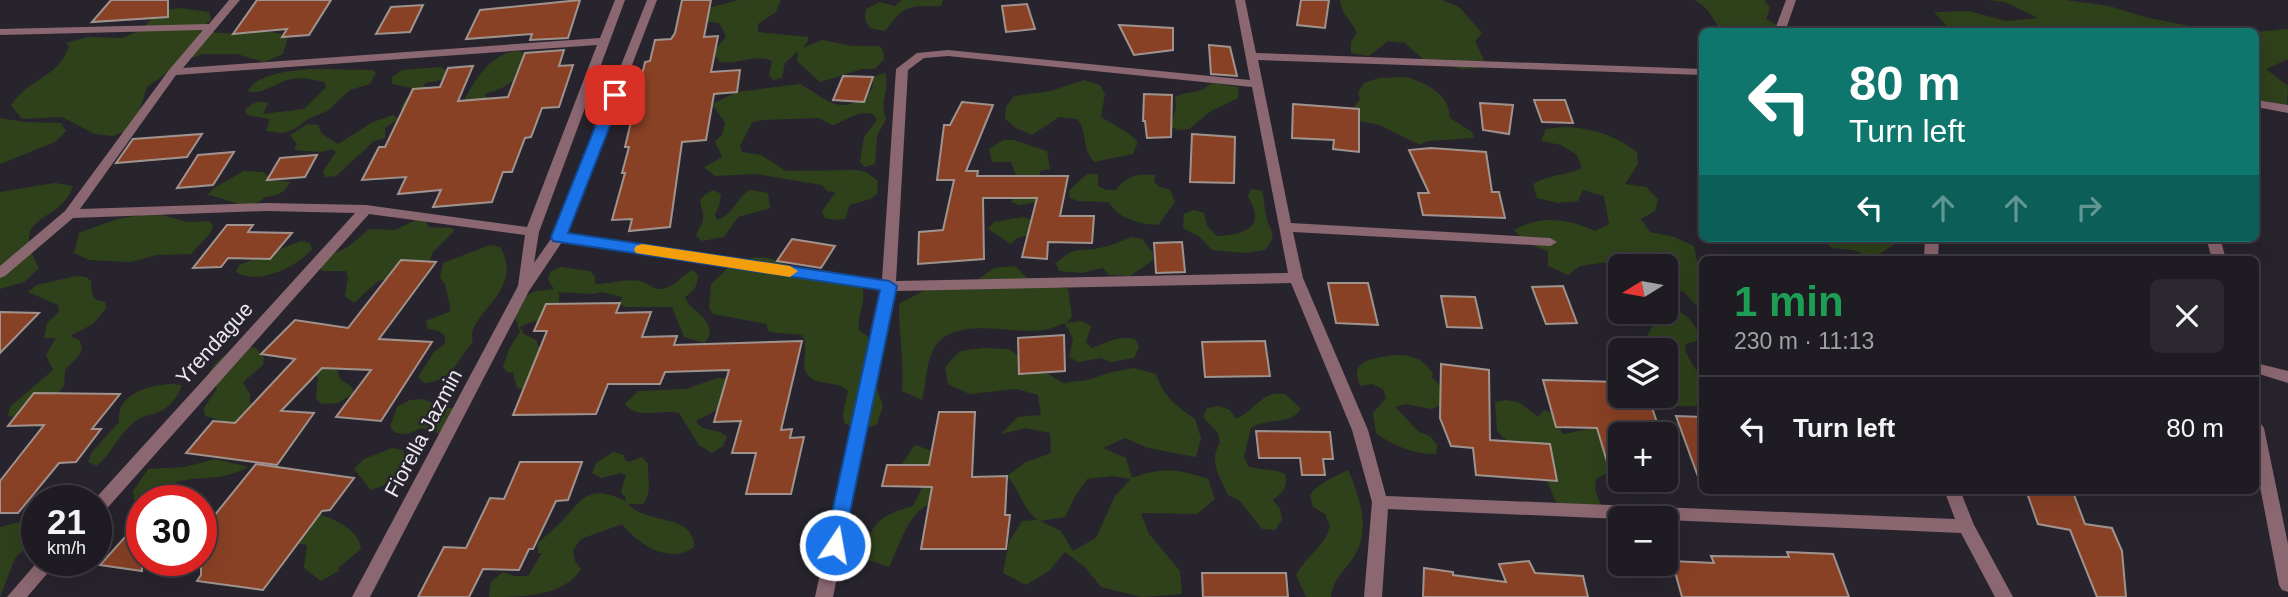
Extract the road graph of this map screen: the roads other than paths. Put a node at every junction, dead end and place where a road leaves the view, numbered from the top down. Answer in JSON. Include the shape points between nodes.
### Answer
{"nodes":[{"id":1,"x":235,"y":0,"type":"edge"},
{"id":2,"x":620,"y":0,"type":"edge"},
{"id":3,"x":652,"y":0,"type":"edge"},
{"id":4,"x":1240,"y":0,"type":"edge"},
{"id":5,"x":1791,"y":0,"type":"edge"},
{"id":6,"x":211,"y":27,"type":"junction"},
{"id":7,"x":1780,"y":28,"type":"edge"},
{"id":8,"x":0,"y":32,"type":"edge"},
{"id":9,"x":605,"y":41,"type":"junction"},
{"id":10,"x":1252,"y":56,"type":"junction"},
{"id":11,"x":173,"y":72,"type":"junction"},
{"id":12,"x":1699,"y":72,"type":"edge"},
{"id":13,"x":1255,"y":84,"type":"junction"},
{"id":14,"x":2259,"y":104,"type":"edge"},
{"id":15,"x":2288,"y":108,"type":"edge"},
{"id":16,"x":366,"y":209,"type":"junction"},
{"id":17,"x":70,"y":214,"type":"junction"},
{"id":18,"x":1286,"y":227,"type":"junction"},
{"id":19,"x":532,"y":232,"type":"junction"},
{"id":20,"x":559,"y":237,"type":"junction"},
{"id":21,"x":1550,"y":243,"type":"dead end"},
{"id":22,"x":0,"y":273,"type":"edge"},
{"id":23,"x":1296,"y":278,"type":"junction"},
{"id":24,"x":889,"y":286,"type":"junction"},
{"id":25,"x":523,"y":289,"type":"junction"},
{"id":26,"x":2259,"y":369,"type":"edge"},
{"id":27,"x":2288,"y":377,"type":"edge"},
{"id":28,"x":2259,"y":443,"type":"edge"},
{"id":29,"x":112,"y":491,"type":"edge"},
{"id":30,"x":1954,"y":494,"type":"edge"},
{"id":31,"x":1380,"y":502,"type":"junction"},
{"id":32,"x":1966,"y":526,"type":"junction"},
{"id":33,"x":35,"y":576,"type":"edge"},
{"id":34,"x":2288,"y":585,"type":"edge"},
{"id":35,"x":16,"y":597,"type":"edge"},
{"id":36,"x":361,"y":597,"type":"edge"},
{"id":37,"x":824,"y":597,"type":"edge"},
{"id":38,"x":1373,"y":597,"type":"edge"},
{"id":39,"x":2004,"y":597,"type":"edge"}],
"edges":[{"from":1,"to":6,"type":"street"},
{"from":2,"to":9,"type":"street","name":"Fiorella Jazmin"},
{"from":3,"to":20,"type":"street","name":"Fiorella Jazmin"},
{"from":4,"to":10,"type":"street"},
{"from":5,"to":7,"type":"street"},
{"from":6,"to":8,"type":"street"},
{"from":6,"to":11,"type":"street"},
{"from":9,"to":11,"type":"street"},
{"from":9,"to":19,"type":"street","name":"Fiorella Jazmin"},
{"from":10,"to":12,"type":"street"},
{"from":10,"to":13,"type":"street"},
{"from":11,"to":17,"type":"street"},
{"from":13,"to":18,"type":"street"},
{"from":13,"to":24,"type":"street","via":[[948,53],[921,55],[902,69]]},
{"from":14,"to":15,"type":"street"},
{"from":16,"to":17,"type":"street","via":[[266,207]]},
{"from":16,"to":19,"type":"street"},
{"from":16,"to":29,"type":"street","name":"Yrendague"},
{"from":17,"to":22,"type":"street"},
{"from":18,"to":21,"type":"street"},
{"from":18,"to":23,"type":"street"},
{"from":19,"to":25,"type":"street","name":"Fiorella Jazmin"},
{"from":20,"to":24,"type":"street"},
{"from":20,"to":25,"type":"street","name":"Fiorella Jazmin"},
{"from":23,"to":24,"type":"street"},
{"from":23,"to":31,"type":"street","via":[[1360,430]]},
{"from":24,"to":37,"type":"street"},
{"from":25,"to":36,"type":"street","name":"Fiorella Jazmin"},
{"from":26,"to":27,"type":"street"},
{"from":28,"to":34,"type":"street"},
{"from":30,"to":32,"type":"street"},
{"from":31,"to":32,"type":"street"},
{"from":31,"to":38,"type":"street"},
{"from":32,"to":39,"type":"street"},
{"from":33,"to":35,"type":"street"}]}
